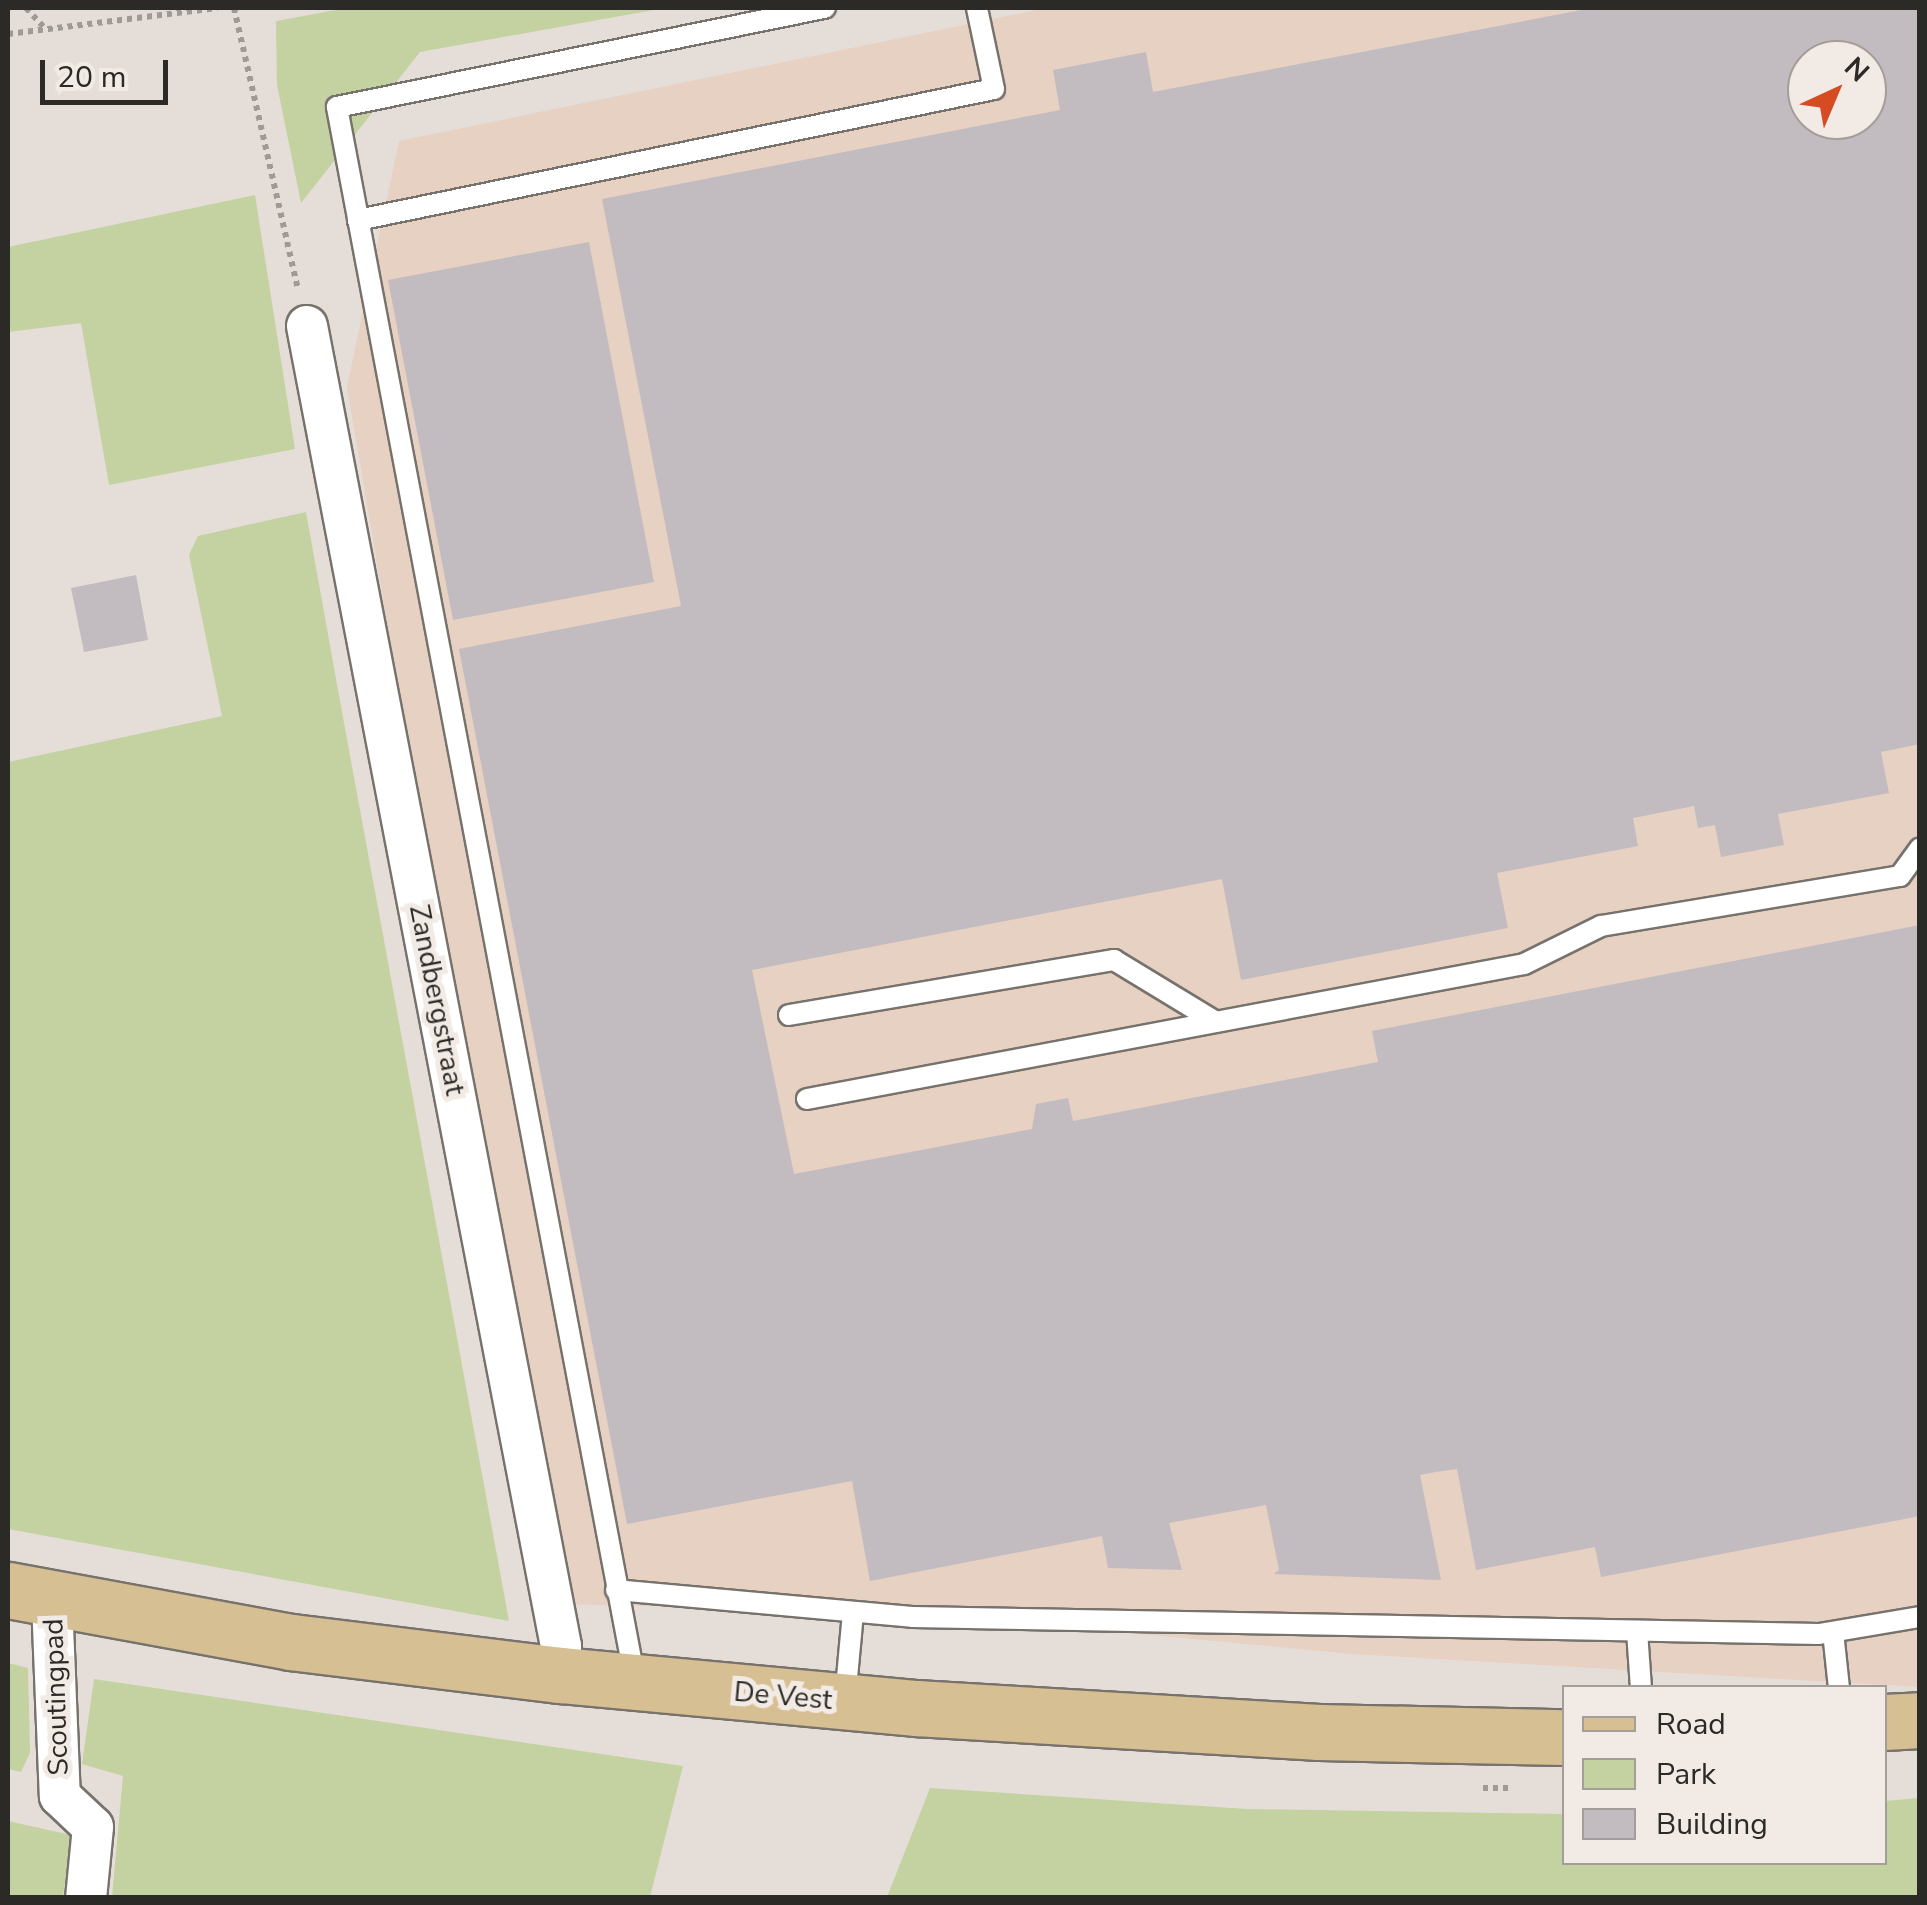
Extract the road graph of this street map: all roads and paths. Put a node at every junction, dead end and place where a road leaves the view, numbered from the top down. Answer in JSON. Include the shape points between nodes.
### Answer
{"nodes":[{"id":1,"x":26,"y":8,"type":"edge"},
{"id":2,"x":217,"y":8,"type":"edge"},
{"id":3,"x":234,"y":8,"type":"edge"},
{"id":4,"x":825,"y":8,"type":"edge"},
{"id":5,"x":976,"y":8,"type":"edge"},
{"id":6,"x":44,"y":27,"type":"junction"},
{"id":7,"x":8,"y":34,"type":"edge"},
{"id":8,"x":358,"y":220,"type":"junction"},
{"id":9,"x":307,"y":326,"type":"joint"},
{"id":10,"x":1920,"y":848,"type":"edge"},
{"id":11,"x":789,"y":1014,"type":"dead end"},
{"id":12,"x":1216,"y":1022,"type":"junction"},
{"id":13,"x":807,"y":1099,"type":"dead end"},
{"id":14,"x":616,"y":1590,"type":"junction"},
{"id":15,"x":30,"y":1596,"type":"edge"},
{"id":16,"x":853,"y":1612,"type":"junction"},
{"id":17,"x":1920,"y":1617,"type":"edge"},
{"id":18,"x":1637,"y":1631,"type":"junction"},
{"id":19,"x":1833,"y":1632,"type":"junction"},
{"id":20,"x":560,"y":1675,"type":"junction"},
{"id":21,"x":635,"y":1682,"type":"junction"},
{"id":22,"x":1641,"y":1685,"type":"edge"},
{"id":23,"x":1840,"y":1685,"type":"edge"},
{"id":24,"x":844,"y":1702,"type":"junction"},
{"id":25,"x":1920,"y":1720,"type":"edge"},
{"id":26,"x":1887,"y":1722,"type":"edge"},
{"id":27,"x":1562,"y":1737,"type":"edge"},
{"id":28,"x":86,"y":1898,"type":"edge"}],
"edges":[{"from":1,"to":6,"type":"path"},
{"from":2,"to":6,"type":"path"},
{"from":3,"to":9,"type":"path"},
{"from":4,"to":8,"type":"lane","via":[[337,108]]},
{"from":5,"to":8,"type":"lane","via":[[994,89]]},
{"from":6,"to":7,"type":"path"},
{"from":8,"to":14,"type":"lane"},
{"from":9,"to":20,"type":"street","name":"Zandbergstraat","via":[[561,1646]]},
{"from":10,"to":12,"type":"lane","via":[[1900,876],[1601,926],[1524,964]]},
{"from":11,"to":12,"type":"lane","via":[[1114,960]]},
{"from":12,"to":13,"type":"lane"},
{"from":14,"to":16,"type":"lane"},
{"from":14,"to":21,"type":"lane"},
{"from":15,"to":20,"type":"main road","name":"De Vest","via":[[292,1642]]},
{"from":15,"to":28,"type":"street","name":"Scoutingpad","via":[[60,1796],[93,1827]]},
{"from":16,"to":18,"type":"lane"},
{"from":16,"to":24,"type":"lane"},
{"from":17,"to":19,"type":"lane"},
{"from":18,"to":19,"type":"lane"},
{"from":18,"to":22,"type":"lane"},
{"from":19,"to":23,"type":"lane"},
{"from":20,"to":21,"type":"main road","name":"De Vest"},
{"from":21,"to":24,"type":"main road","name":"De Vest"},
{"from":24,"to":27,"type":"main road","name":"De Vest","via":[[1320,1732]]},
{"from":25,"to":26,"type":"main road"}]}
